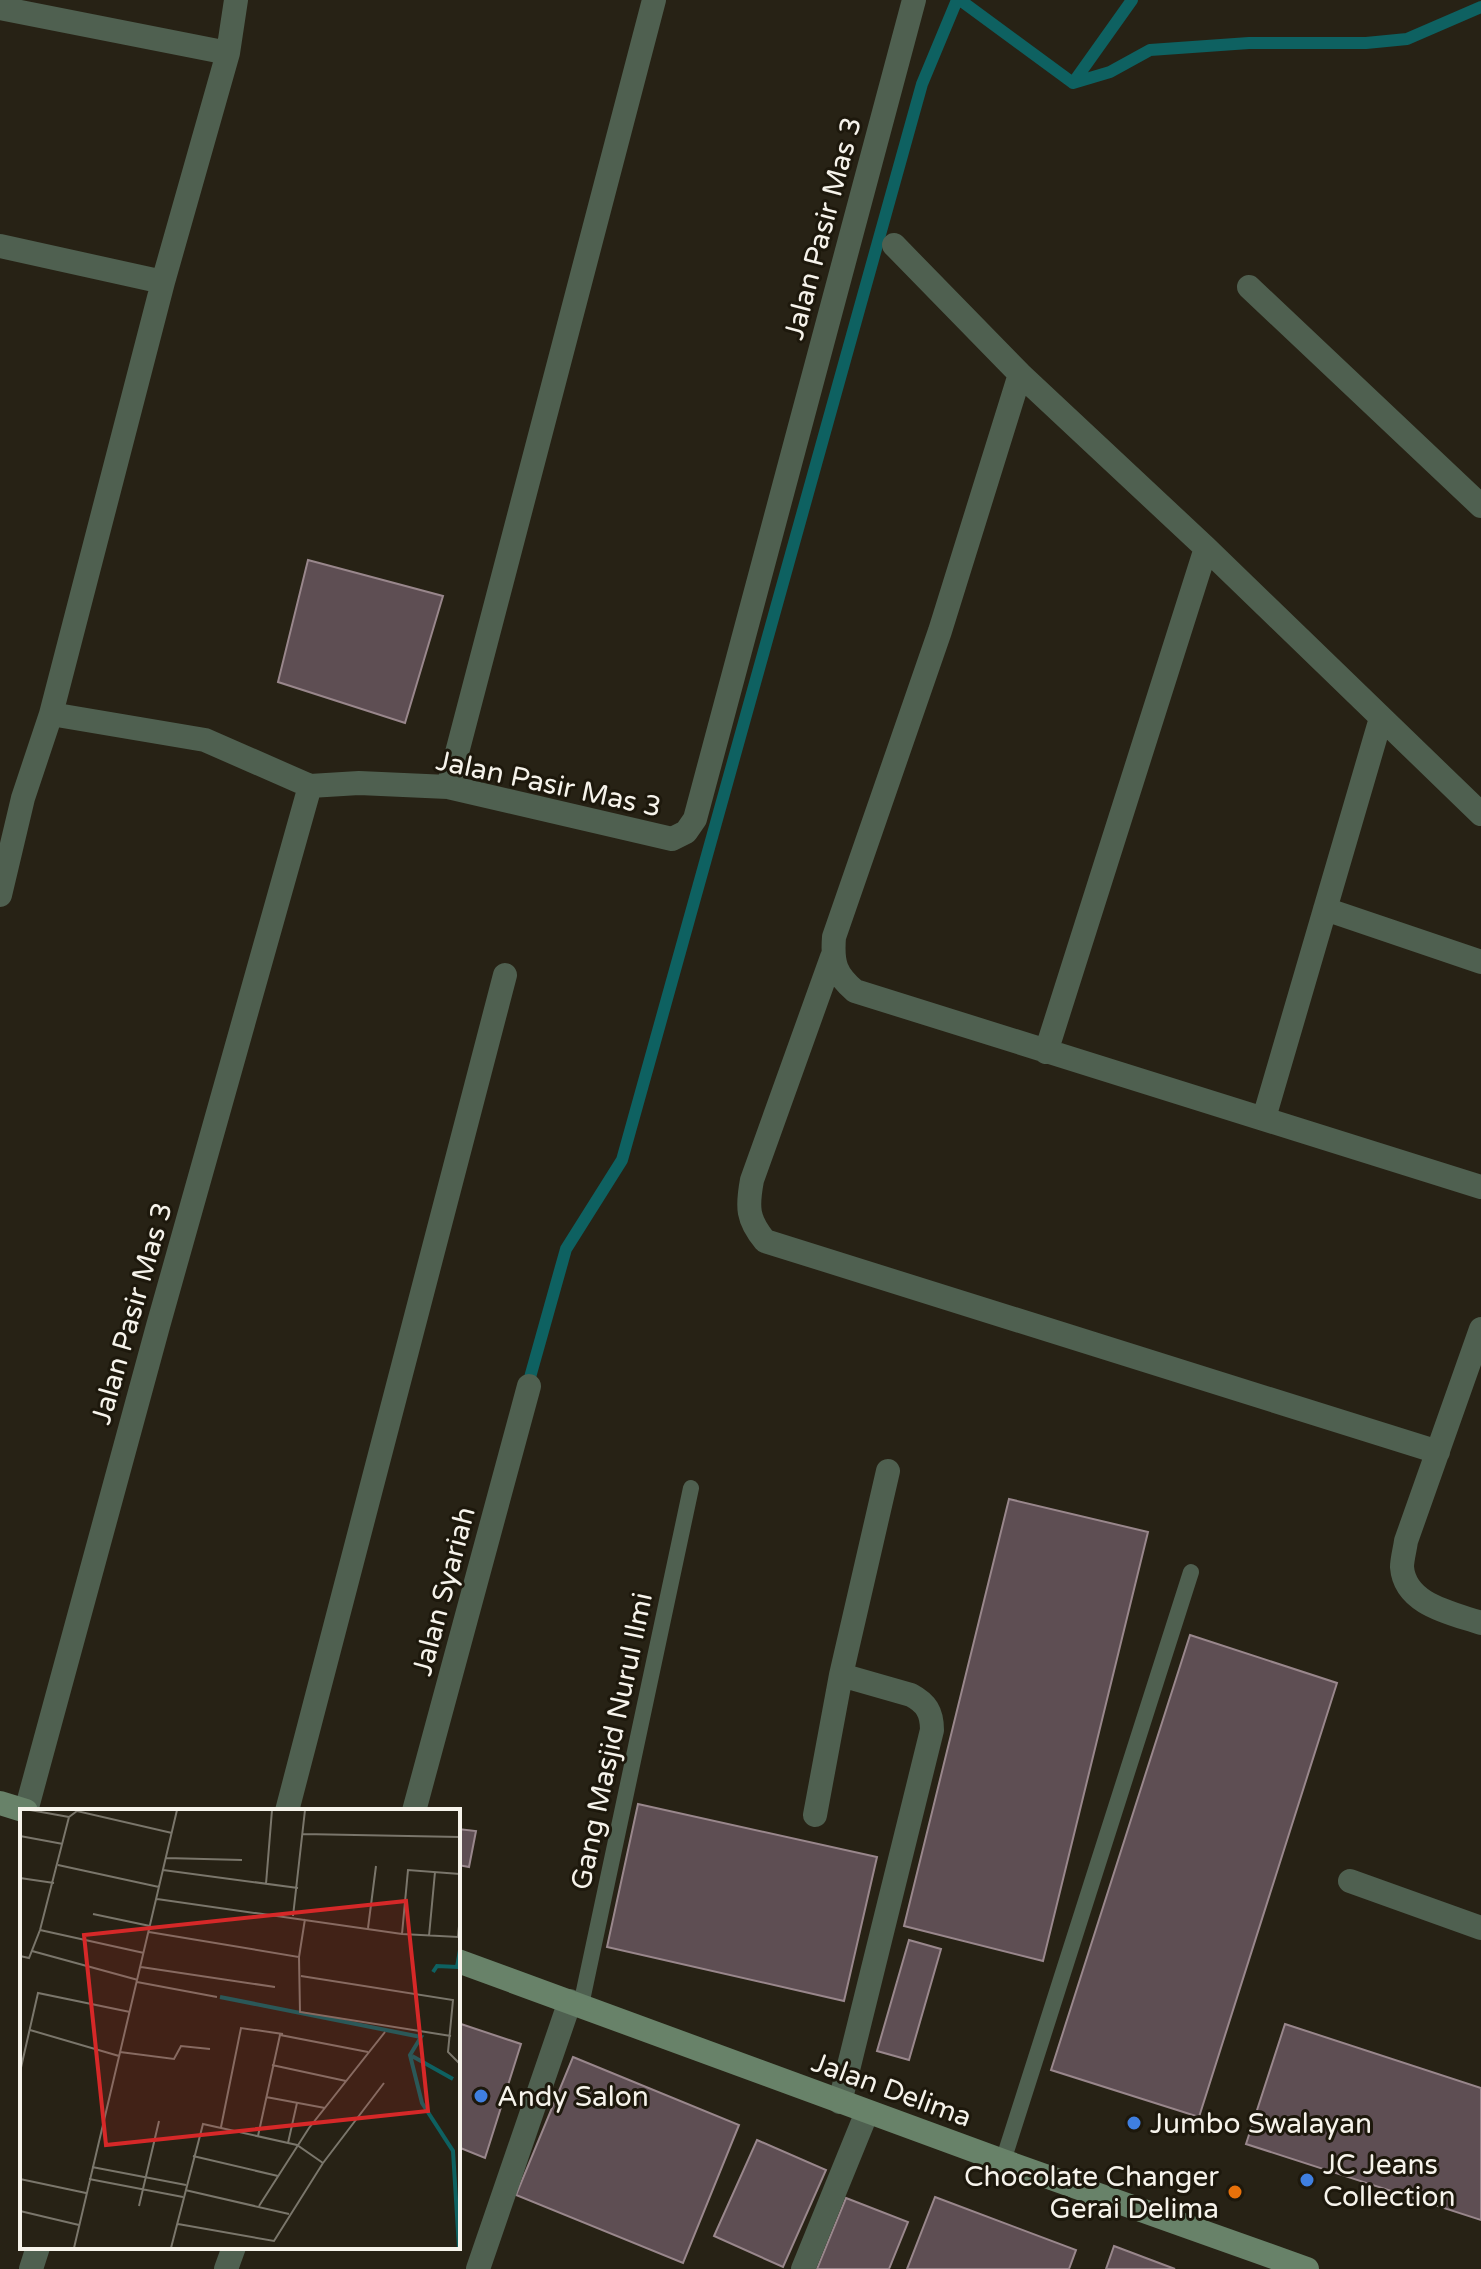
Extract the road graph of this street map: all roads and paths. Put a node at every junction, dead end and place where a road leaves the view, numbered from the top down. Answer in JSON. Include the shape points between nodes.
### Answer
{"nodes":[{"id":1,"x":236,"y":0,"type":"edge"},
{"id":2,"x":654,"y":0,"type":"edge"},
{"id":3,"x":914,"y":0,"type":"edge"},
{"id":4,"x":0,"y":8,"type":"edge"},
{"id":5,"x":228,"y":53,"type":"junction"},
{"id":6,"x":894,"y":245,"type":"dead end"},
{"id":7,"x":0,"y":246,"type":"edge"},
{"id":8,"x":163,"y":282,"type":"junction"},
{"id":9,"x":1249,"y":287,"type":"dead end"},
{"id":10,"x":1020,"y":374,"type":"junction"},
{"id":11,"x":1481,"y":506,"type":"edge"},
{"id":12,"x":1206,"y":548,"type":"junction"},
{"id":13,"x":51,"y":714,"type":"junction"},
{"id":14,"x":1381,"y":718,"type":"junction"},
{"id":15,"x":310,"y":786,"type":"junction"},
{"id":16,"x":448,"y":787,"type":"junction"},
{"id":17,"x":11,"y":795,"type":"edge"},
{"id":18,"x":1481,"y":814,"type":"edge"},
{"id":19,"x":0,"y":895,"type":"edge"},
{"id":20,"x":1325,"y":909,"type":"junction"},
{"id":21,"x":832,"y":957,"type":"junction"},
{"id":22,"x":1481,"y":962,"type":"edge"},
{"id":23,"x":505,"y":975,"type":"dead end"},
{"id":24,"x":1046,"y":1052,"type":"junction"},
{"id":25,"x":1264,"y":1118,"type":"junction"},
{"id":26,"x":1481,"y":1187,"type":"edge"},
{"id":27,"x":1481,"y":1329,"type":"edge"},
{"id":28,"x":529,"y":1386,"type":"dead end"},
{"id":29,"x":1438,"y":1452,"type":"junction"},
{"id":30,"x":888,"y":1471,"type":"dead end"},
{"id":31,"x":691,"y":1488,"type":"dead end"},
{"id":32,"x":1191,"y":1572,"type":"dead end"},
{"id":33,"x":1481,"y":1623,"type":"edge"},
{"id":34,"x":841,"y":1675,"type":"junction"},
{"id":35,"x":0,"y":1803,"type":"edge"},
{"id":36,"x":20,"y":1809,"type":"edge"},
{"id":37,"x":27,"y":1809,"type":"edge"},
{"id":38,"x":288,"y":1809,"type":"edge"},
{"id":39,"x":415,"y":1809,"type":"edge"},
{"id":40,"x":815,"y":1815,"type":"dead end"},
{"id":41,"x":1350,"y":1881,"type":"dead end"},
{"id":42,"x":1481,"y":1928,"type":"edge"},
{"id":43,"x":460,"y":1962,"type":"edge"},
{"id":44,"x":575,"y":2003,"type":"junction"},
{"id":45,"x":840,"y":2102,"type":"junction"},
{"id":46,"x":867,"y":2112,"type":"junction"},
{"id":47,"x":1003,"y":2161,"type":"junction"},
{"id":48,"x":37,"y":2249,"type":"edge"},
{"id":49,"x":233,"y":2249,"type":"edge"},
{"id":50,"x":31,"y":2269,"type":"edge"},
{"id":51,"x":226,"y":2269,"type":"edge"},
{"id":52,"x":478,"y":2269,"type":"edge"},
{"id":53,"x":803,"y":2269,"type":"edge"},
{"id":54,"x":1307,"y":2269,"type":"edge"}],
"edges":[{"from":1,"to":5,"type":"street"},
{"from":2,"to":16,"type":"street"},
{"from":3,"to":16,"type":"street","name":"Jalan Pasir Mas 3","via":[[695,819],[672,839]]},
{"from":4,"to":5,"type":"street"},
{"from":5,"to":8,"type":"street"},
{"from":6,"to":10,"type":"street"},
{"from":7,"to":8,"type":"street"},
{"from":8,"to":13,"type":"street"},
{"from":9,"to":11,"type":"street"},
{"from":10,"to":12,"type":"street"},
{"from":10,"to":21,"type":"street","via":[[940,631],[837,926]]},
{"from":12,"to":14,"type":"street"},
{"from":12,"to":24,"type":"street"},
{"from":13,"to":15,"type":"street","via":[[205,740]]},
{"from":13,"to":17,"type":"street"},
{"from":14,"to":18,"type":"street"},
{"from":14,"to":20,"type":"street"},
{"from":15,"to":16,"type":"street","name":"Jalan Pasir Mas 3"},
{"from":15,"to":37,"type":"street","name":"Jalan Pasir Mas 3"},
{"from":17,"to":19,"type":"street"},
{"from":20,"to":22,"type":"street"},
{"from":20,"to":25,"type":"street"},
{"from":21,"to":24,"type":"street","via":[[841,980],[855,991]]},
{"from":21,"to":29,"type":"street","via":[[752,1180],[747,1203],[752,1226],[765,1241]]},
{"from":23,"to":38,"type":"street"},
{"from":24,"to":25,"type":"street"},
{"from":25,"to":26,"type":"street"},
{"from":27,"to":29,"type":"street"},
{"from":28,"to":39,"type":"street","name":"Jalan Syariah"},
{"from":29,"to":33,"type":"street","via":[[1402,1566],[1416,1596]]},
{"from":30,"to":34,"type":"street"},
{"from":31,"to":44,"type":"lane","name":"Gang Masjid Nurul Ilmi"},
{"from":32,"to":47,"type":"lane"},
{"from":34,"to":40,"type":"street"},
{"from":34,"to":45,"type":"street","via":[[920,1700],[928,1708],[932,1730]]},
{"from":35,"to":36,"type":"main road"},
{"from":41,"to":42,"type":"street"},
{"from":43,"to":44,"type":"main road","name":"Jalan Delima"},
{"from":44,"to":45,"type":"main road","name":"Jalan Delima"},
{"from":44,"to":52,"type":"street"},
{"from":45,"to":46,"type":"main road","name":"Jalan Delima"},
{"from":46,"to":47,"type":"main road","name":"Jalan Delima"},
{"from":46,"to":53,"type":"street"},
{"from":47,"to":54,"type":"main road","name":"Jalan Delima"},
{"from":48,"to":50,"type":"street"},
{"from":49,"to":51,"type":"street"}]}
